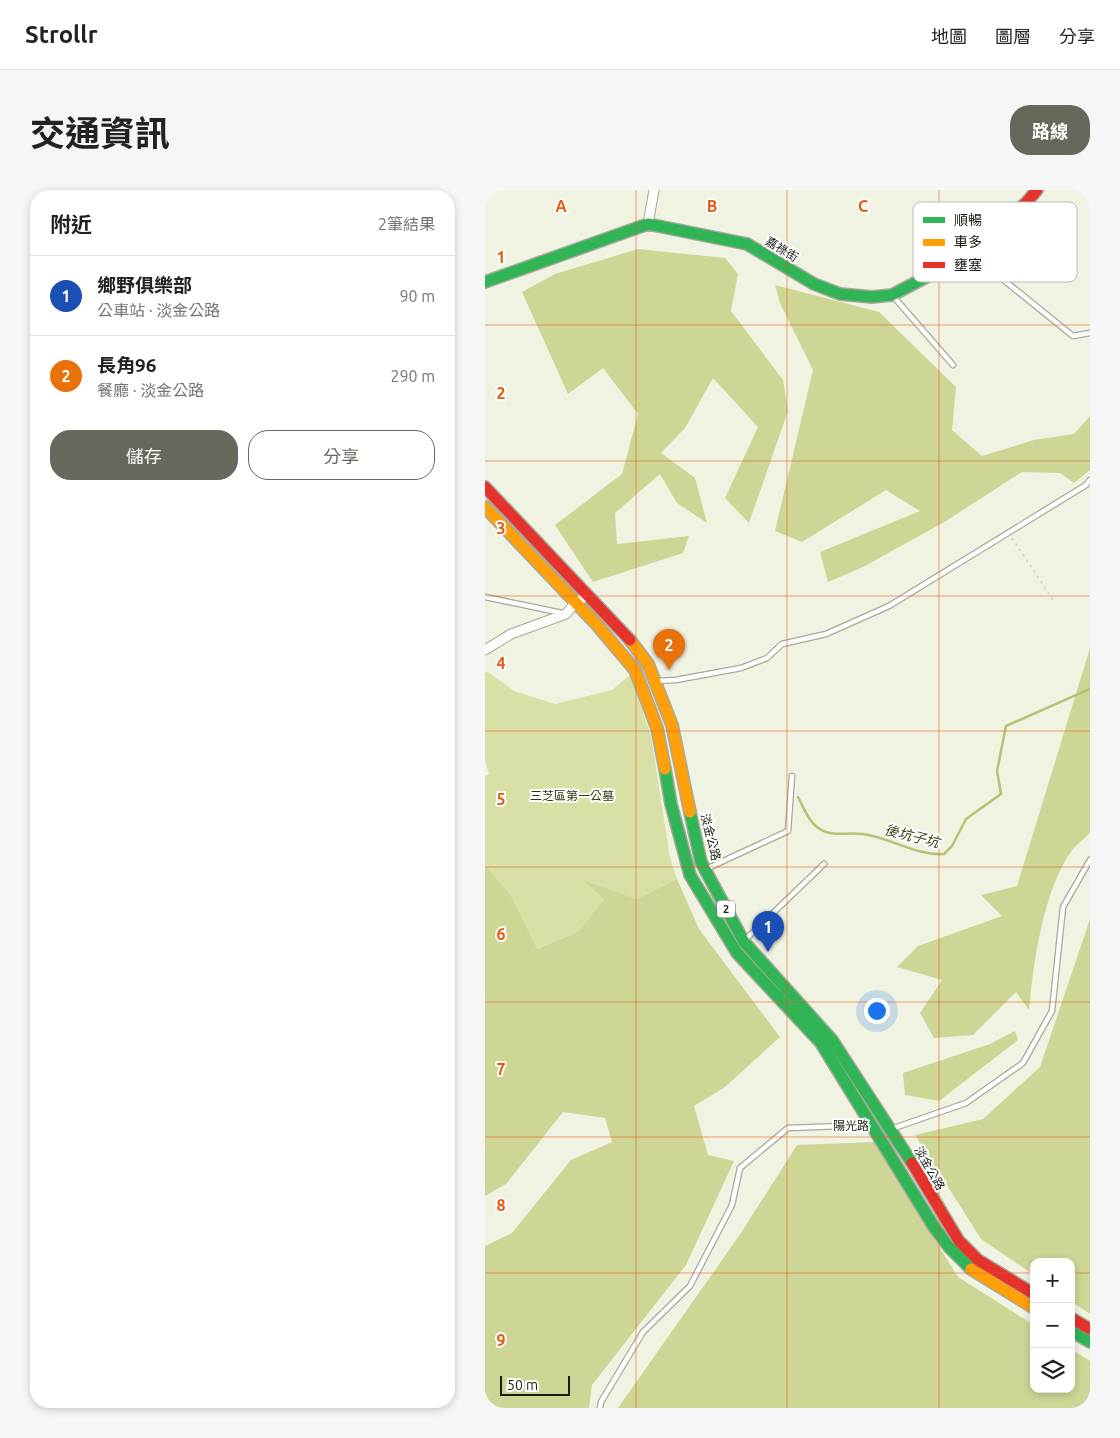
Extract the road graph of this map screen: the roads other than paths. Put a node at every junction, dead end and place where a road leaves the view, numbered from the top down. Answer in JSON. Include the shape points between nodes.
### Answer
{"nodes":[{"id":1,"x":654,"y":190,"type":"edge"},
{"id":2,"x":1037,"y":190,"type":"edge"},
{"id":3,"x":1028,"y":202,"type":"edge"},
{"id":4,"x":648,"y":224,"type":"junction"},
{"id":5,"x":485,"y":282,"type":"edge"},
{"id":6,"x":917,"y":282,"type":"edge"},
{"id":7,"x":1006,"y":282,"type":"edge"},
{"id":8,"x":892,"y":295,"type":"junction"},
{"id":9,"x":1090,"y":333,"type":"edge"},
{"id":10,"x":953,"y":364,"type":"dead end"},
{"id":11,"x":1090,"y":480,"type":"edge"},
{"id":12,"x":485,"y":487,"type":"edge"},
{"id":13,"x":485,"y":508,"type":"edge"},
{"id":14,"x":588,"y":595,"type":"junction"},
{"id":15,"x":485,"y":597,"type":"edge"},
{"id":16,"x":576,"y":602,"type":"junction"},
{"id":17,"x":566,"y":614,"type":"junction"},
{"id":18,"x":485,"y":650,"type":"edge"},
{"id":19,"x":655,"y":681,"type":"junction"},
{"id":20,"x":792,"y":776,"type":"dead end"},
{"id":21,"x":693,"y":823,"type":"junction"},
{"id":22,"x":677,"y":826,"type":"junction"},
{"id":23,"x":1090,"y":860,"type":"edge"},
{"id":24,"x":824,"y":864,"type":"dead end"},
{"id":25,"x":705,"y":869,"type":"junction"},
{"id":26,"x":743,"y":942,"type":"junction"},
{"id":27,"x":873,"y":1125,"type":"junction"},
{"id":28,"x":891,"y":1129,"type":"junction"},
{"id":29,"x":1030,"y":1292,"type":"edge"},
{"id":30,"x":1030,"y":1306,"type":"edge"},
{"id":31,"x":1075,"y":1320,"type":"edge"},
{"id":32,"x":1090,"y":1329,"type":"edge"},
{"id":33,"x":1075,"y":1333,"type":"edge"},
{"id":34,"x":1090,"y":1342,"type":"edge"},
{"id":35,"x":600,"y":1408,"type":"edge"}],
"edges":[{"from":1,"to":4,"type":"street"},
{"from":2,"to":3,"type":"main road","name":"嘉祿街"},
{"from":4,"to":5,"type":"main road"},
{"from":4,"to":8,"type":"main road","name":"嘉祿街","via":[[747,244],[814,284],[840,294]]},
{"from":6,"to":8,"type":"main road","name":"嘉祿街"},
{"from":7,"to":9,"type":"lane","via":[[1073,336]]},
{"from":8,"to":10,"type":"lane"},
{"from":11,"to":19,"type":"lane","via":[[1009,534],[889,606],[826,634],[782,644],[767,658],[741,668]]},
{"from":12,"to":14,"type":"main road","name":"淡金公路","number":"2"},
{"from":13,"to":16,"type":"main road","number":"2"},
{"from":14,"to":16,"type":"street"},
{"from":14,"to":19,"type":"main road","name":"淡金公路","number":"2","via":[[640,650]]},
{"from":15,"to":17,"type":"lane"},
{"from":16,"to":17,"type":"street"},
{"from":16,"to":22,"type":"main road","number":"2","via":[[635,670],[657,728]]},
{"from":17,"to":18,"type":"street","via":[[511,634]]},
{"from":19,"to":21,"type":"main road","name":"淡金公路","number":"2","via":[[672,725]]},
{"from":20,"to":25,"type":"lane","via":[[788,831]]},
{"from":21,"to":22,"type":"main road"},
{"from":21,"to":25,"type":"main road","name":"淡金公路","number":"2"},
{"from":22,"to":27,"type":"main road","number":"2","via":[[690,875],[737,954],[821,1043]]},
{"from":23,"to":28,"type":"lane","via":[[1063,907],[1051,1011],[1023,1063],[966,1103]]},
{"from":24,"to":26,"type":"lane"},
{"from":25,"to":26,"type":"main road","name":"淡金公路","number":"2"},
{"from":26,"to":28,"type":"main road","name":"淡金公路","number":"2","via":[[832,1040]]},
{"from":27,"to":28,"type":"lane","name":"陽光路"},
{"from":27,"to":30,"type":"main road","number":"2","via":[[949,1247],[970,1268]]},
{"from":27,"to":35,"type":"lane","name":"陽光路","via":[[789,1128],[740,1168],[732,1205],[690,1286],[643,1332]]},
{"from":28,"to":29,"type":"main road","name":"淡金公路","number":"2","via":[[959,1242],[978,1260]]},
{"from":31,"to":32,"type":"main road"},
{"from":33,"to":34,"type":"main road"}]}
